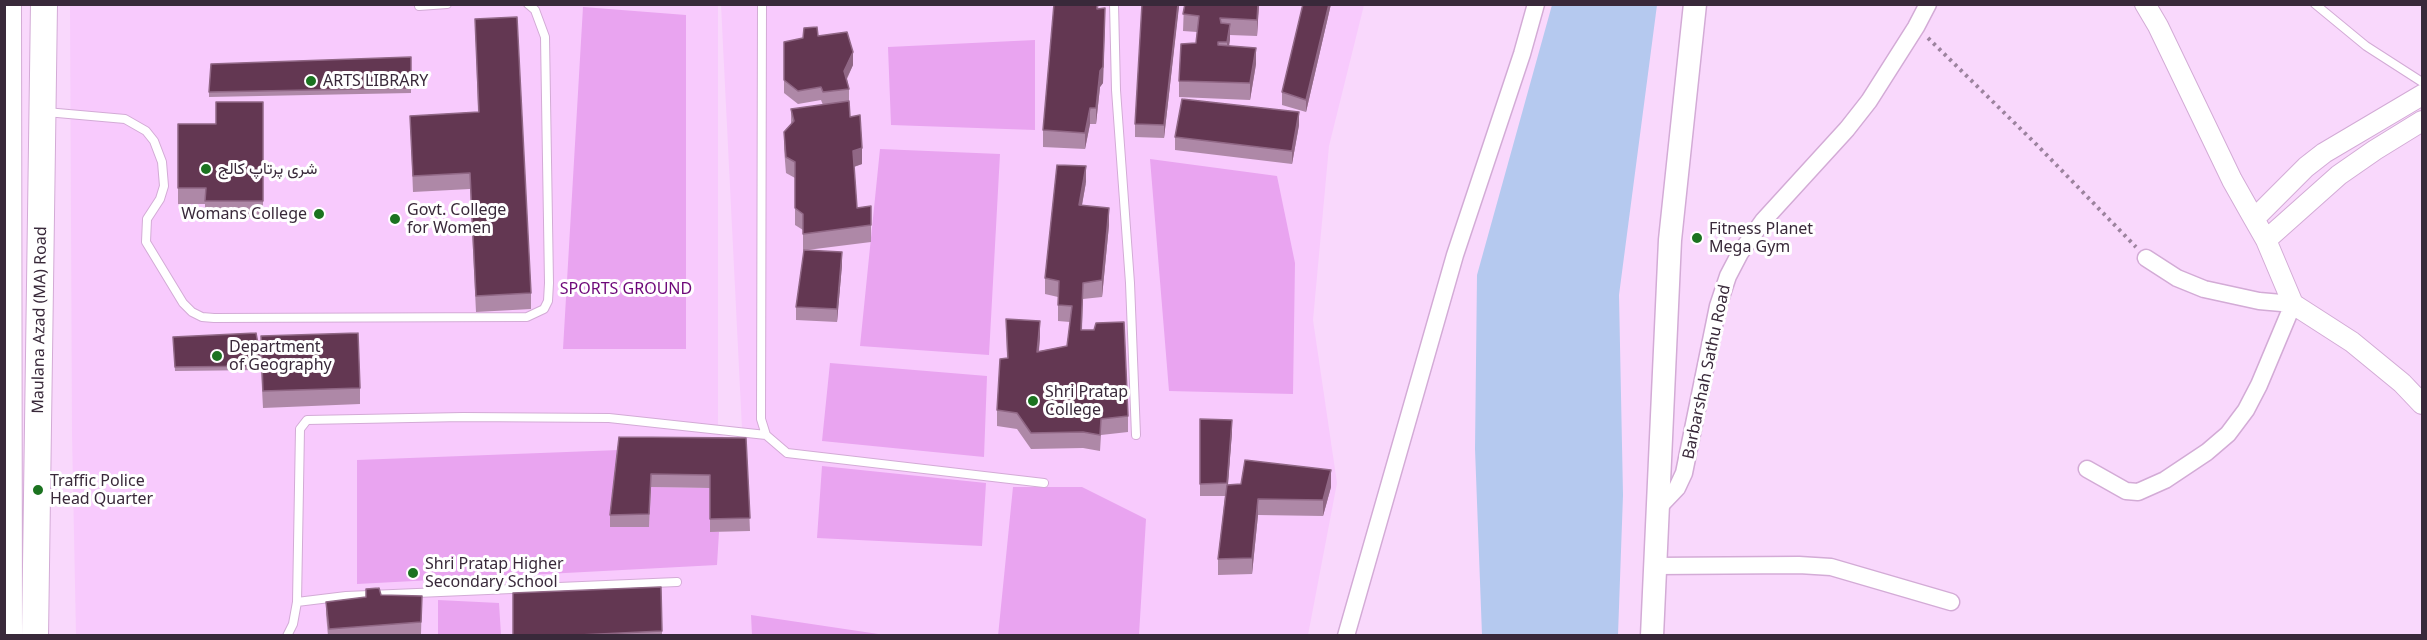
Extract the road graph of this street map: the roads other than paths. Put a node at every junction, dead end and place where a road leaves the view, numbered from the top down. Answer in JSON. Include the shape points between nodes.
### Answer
{"nodes":[{"id":1,"x":8,"y":4,"type":"edge"},
{"id":2,"x":44,"y":4,"type":"edge"},
{"id":3,"x":447,"y":4,"type":"edge"},
{"id":4,"x":528,"y":4,"type":"edge"},
{"id":5,"x":762,"y":4,"type":"edge"},
{"id":6,"x":1114,"y":4,"type":"edge"},
{"id":7,"x":1536,"y":4,"type":"edge"},
{"id":8,"x":1695,"y":4,"type":"edge"},
{"id":9,"x":1928,"y":4,"type":"edge"},
{"id":10,"x":2145,"y":4,"type":"edge"},
{"id":11,"x":2315,"y":4,"type":"edge"},
{"id":12,"x":419,"y":6,"type":"dead end"},
{"id":13,"x":2422,"y":82,"type":"edge"},
{"id":14,"x":2422,"y":95,"type":"edge"},
{"id":15,"x":44,"y":112,"type":"junction"},
{"id":16,"x":2422,"y":121,"type":"edge"},
{"id":17,"x":2254,"y":219,"type":"junction"},
{"id":18,"x":2266,"y":240,"type":"junction"},
{"id":19,"x":2146,"y":258,"type":"road end"},
{"id":20,"x":2293,"y":304,"type":"junction"},
{"id":21,"x":2422,"y":404,"type":"edge"},
{"id":22,"x":766,"y":435,"type":"junction"},
{"id":23,"x":1136,"y":435,"type":"dead end"},
{"id":24,"x":2087,"y":469,"type":"dead end"},
{"id":25,"x":1044,"y":483,"type":"dead end"},
{"id":26,"x":1656,"y":510,"type":"junction"},
{"id":27,"x":1655,"y":567,"type":"junction"},
{"id":28,"x":677,"y":582,"type":"dead end"},
{"id":29,"x":297,"y":602,"type":"junction"},
{"id":30,"x":1951,"y":602,"type":"dead end"},
{"id":31,"x":9,"y":636,"type":"edge"},
{"id":32,"x":34,"y":636,"type":"edge"},
{"id":33,"x":287,"y":636,"type":"edge"},
{"id":34,"x":1346,"y":636,"type":"edge"},
{"id":35,"x":1652,"y":636,"type":"edge"}],
"edges":[{"from":1,"to":31,"type":"main road","name":"Maulana Azad (MA) Road"},
{"from":2,"to":15,"type":"main road","name":"Maulana Azad (MA) Road"},
{"from":3,"to":12,"type":"lane"},
{"from":4,"to":15,"type":"lane","via":[[535,10],[545,37],[549,283],[544,309],[527,317],[202,317],[183,303],[146,242],[147,219],[164,186],[162,162],[154,141],[146,131],[125,119]]},
{"from":5,"to":22,"type":"lane","via":[[761,419]]},
{"from":6,"to":23,"type":"lane"},
{"from":7,"to":34,"type":"street","via":[[1455,255]]},
{"from":8,"to":26,"type":"main road","via":[[1670,240]]},
{"from":9,"to":26,"type":"street","name":"Barbarshah Sathu Road","via":[[1869,101],[1763,221],[1736,261],[1718,306],[1684,473],[1677,488]]},
{"from":10,"to":17,"type":"street"},
{"from":11,"to":13,"type":"lane","via":[[2366,46]]},
{"from":14,"to":17,"type":"street","via":[[2324,153]]},
{"from":15,"to":32,"type":"main road","name":"Maulana Azad (MA) Road"},
{"from":16,"to":18,"type":"street","via":[[2339,175]]},
{"from":17,"to":18,"type":"street"},
{"from":18,"to":20,"type":"street"},
{"from":19,"to":20,"type":"street","via":[[2177,278],[2205,289]]},
{"from":20,"to":21,"type":"street","via":[[2352,342]]},
{"from":20,"to":24,"type":"street","via":[[2246,410],[2228,434],[2207,452],[2165,480],[2138,492],[2126,491]]},
{"from":22,"to":25,"type":"lane","via":[[787,453]]},
{"from":22,"to":29,"type":"lane","via":[[609,418],[307,420],[300,429]]},
{"from":26,"to":27,"type":"main road"},
{"from":27,"to":30,"type":"street","via":[[1831,567]]},
{"from":27,"to":35,"type":"main road"},
{"from":28,"to":29,"type":"lane"},
{"from":29,"to":33,"type":"lane"}]}
